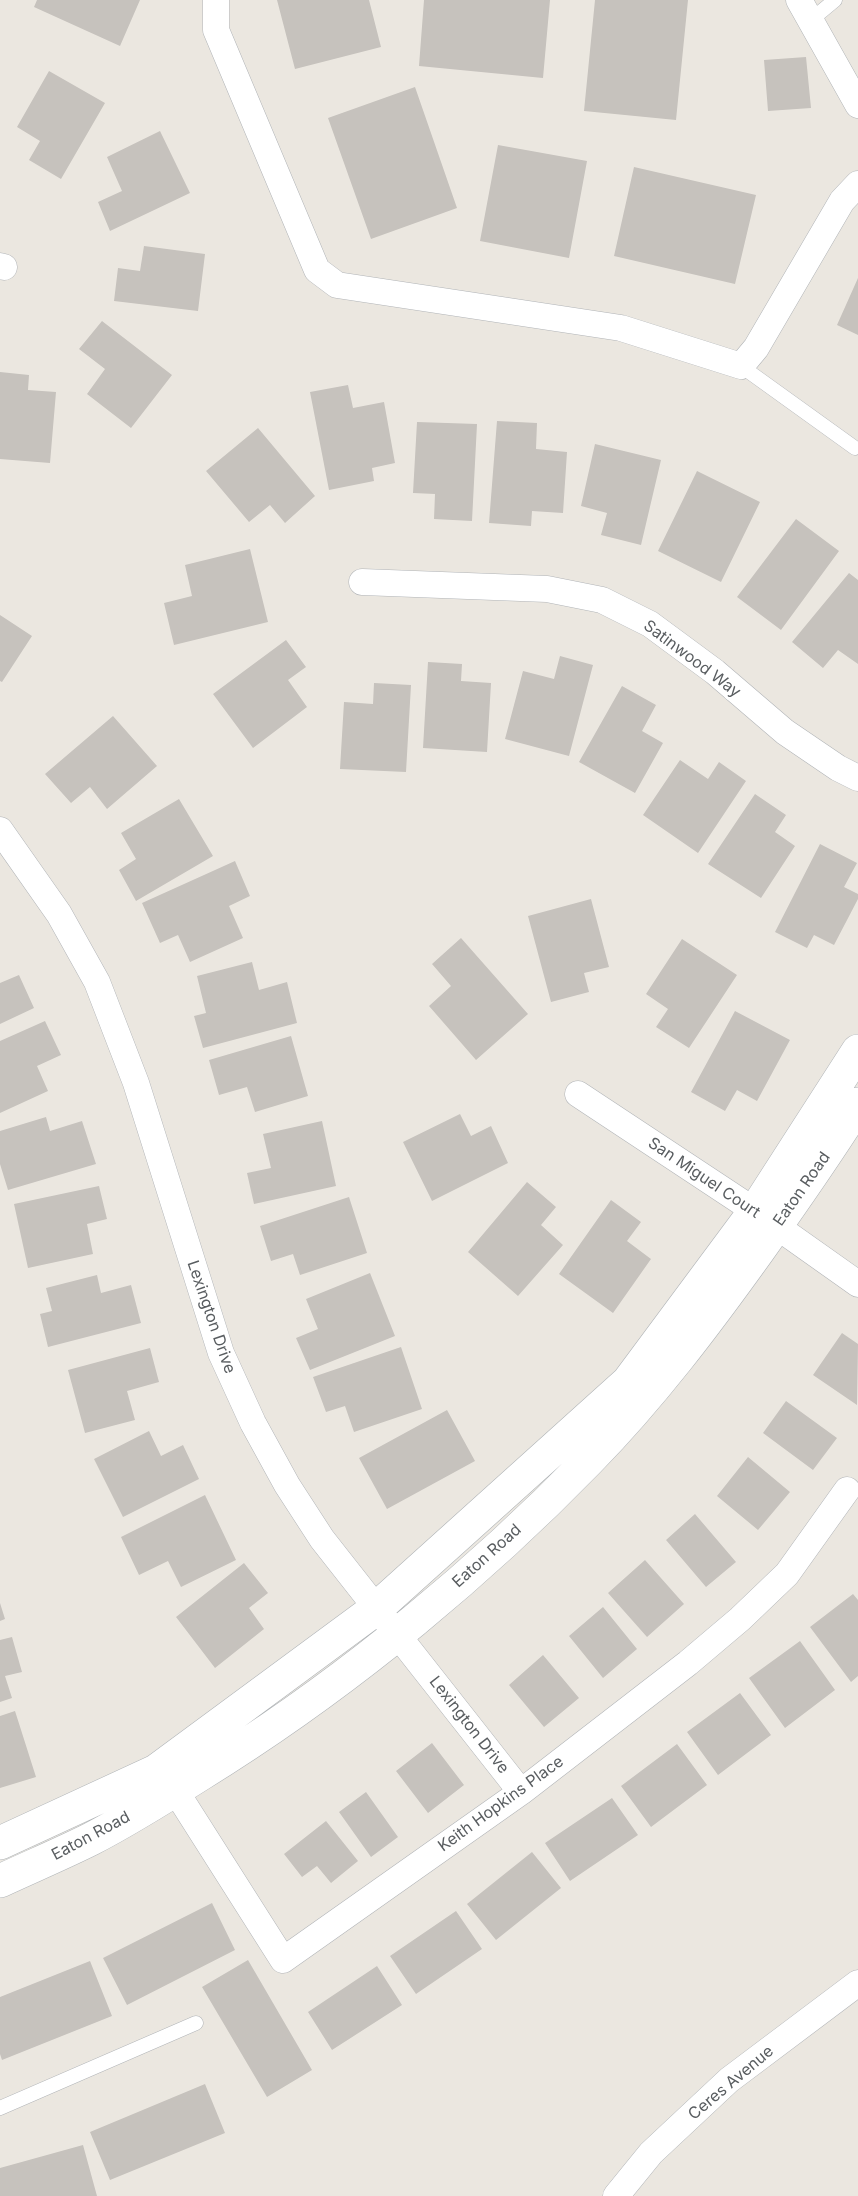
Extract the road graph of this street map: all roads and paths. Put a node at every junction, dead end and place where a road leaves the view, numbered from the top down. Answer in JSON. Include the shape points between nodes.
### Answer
{"nodes":[{"id":1,"x":216,"y":0,"type":"edge"},
{"id":2,"x":835,"y":0,"type":"edge"},
{"id":3,"x":805,"y":10,"type":"edge"},
{"id":4,"x":858,"y":105,"type":"edge"},
{"id":5,"x":858,"y":184,"type":"edge"},
{"id":6,"x":741,"y":366,"type":"junction"},
{"id":7,"x":855,"y":448,"type":"dead end"},
{"id":8,"x":362,"y":582,"type":"dead end"},
{"id":9,"x":858,"y":778,"type":"edge"},
{"id":10,"x":0,"y":830,"type":"edge"},
{"id":11,"x":858,"y":1051,"type":"edge"},
{"id":12,"x":578,"y":1094,"type":"dead end"},
{"id":13,"x":858,"y":1104,"type":"edge"},
{"id":14,"x":766,"y":1219,"type":"junction"},
{"id":15,"x":858,"y":1284,"type":"edge"},
{"id":16,"x":854,"y":1484,"type":"edge"},
{"id":17,"x":377,"y":1608,"type":"junction"},
{"id":18,"x":398,"y":1634,"type":"junction"},
{"id":19,"x":175,"y":1790,"type":"junction"},
{"id":20,"x":520,"y":1792,"type":"junction"},
{"id":21,"x":0,"y":1843,"type":"edge"},
{"id":22,"x":0,"y":1881,"type":"edge"},
{"id":23,"x":858,"y":1983,"type":"edge"},
{"id":24,"x":195,"y":2023,"type":"dead end"},
{"id":25,"x":0,"y":2108,"type":"edge"},
{"id":26,"x":616,"y":2196,"type":"edge"}],
"edges":[{"from":1,"to":6,"type":"street","via":[[216,30],[317,270],[337,285],[621,328]]},
{"from":2,"to":3,"type":"lane"},
{"from":3,"to":4,"type":"street"},
{"from":5,"to":6,"type":"street","via":[[842,201],[756,348]]},
{"from":6,"to":7,"type":"lane"},
{"from":8,"to":9,"type":"street","name":"Satinwood Way","via":[[548,589],[602,600],[650,624],[715,672],[785,732]]},
{"from":10,"to":17,"type":"street","name":"Lexington Drive","via":[[59,914],[97,982],[135,1083],[221,1353],[253,1423],[322,1539]]},
{"from":11,"to":14,"type":"street"},
{"from":12,"to":14,"type":"street","name":"San Miguel Court"},
{"from":13,"to":14,"type":"street","name":"Eaton Road","via":[[837,1138]]},
{"from":14,"to":15,"type":"street","name":"San Miguel Court"},
{"from":14,"to":17,"type":"street","via":[[628,1382]]},
{"from":14,"to":18,"type":"street","name":"Eaton Road","via":[[720,1305],[589,1461],[511,1536]]},
{"from":16,"to":20,"type":"street","name":"Keith Hopkins Place","via":[[787,1574],[740,1619]]},
{"from":17,"to":18,"type":"street","name":"Lexington Drive"},
{"from":17,"to":21,"type":"street","via":[[156,1771]]},
{"from":18,"to":19,"type":"street","name":"Eaton Road","via":[[250,1743]]},
{"from":18,"to":20,"type":"street","name":"Lexington Drive"},
{"from":19,"to":20,"type":"street","name":"Keith Hopkins Place","via":[[283,1960]]},
{"from":19,"to":22,"type":"street","name":"Eaton Road","via":[[92,1838]]},
{"from":23,"to":26,"type":"street","name":"Ceres Avenue","via":[[729,2080],[651,2153]]},
{"from":24,"to":25,"type":"lane"}]}
